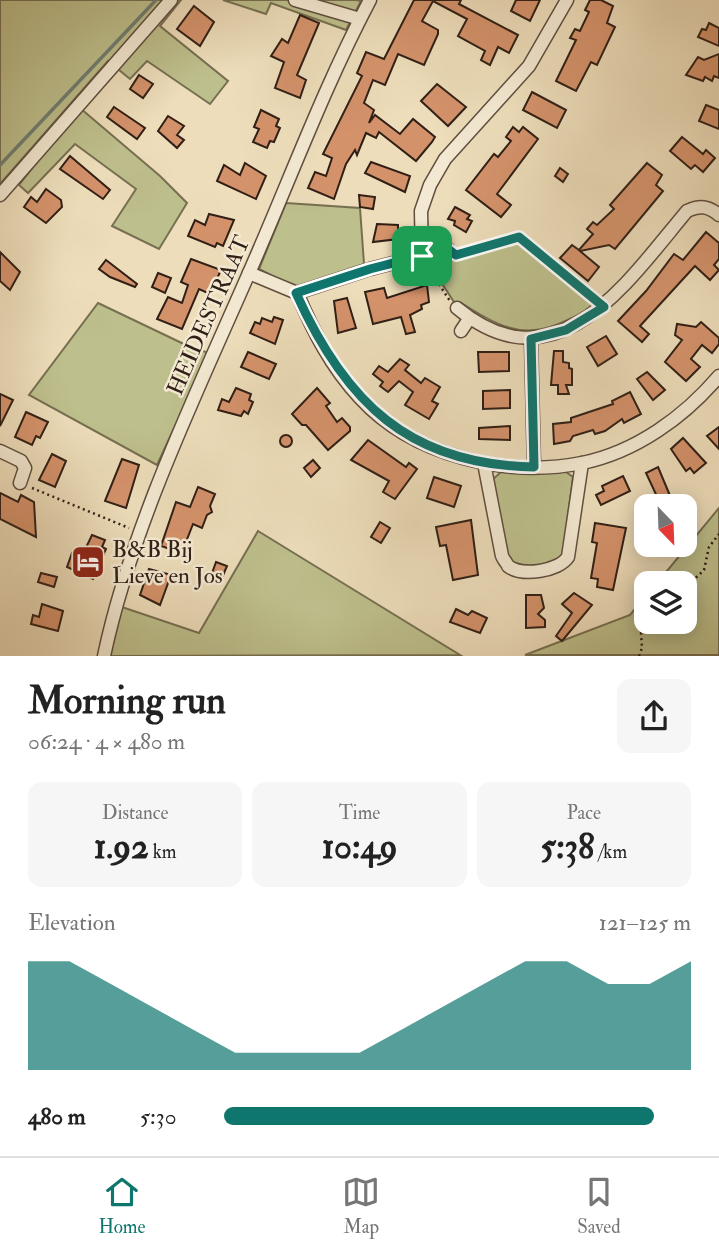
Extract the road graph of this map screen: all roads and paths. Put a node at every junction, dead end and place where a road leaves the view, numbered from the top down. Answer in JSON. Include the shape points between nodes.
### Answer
{"nodes":[{"id":1,"x":171,"y":0,"type":"edge"},
{"id":2,"x":295,"y":0,"type":"edge"},
{"id":3,"x":370,"y":0,"type":"edge"},
{"id":4,"x":567,"y":0,"type":"edge"},
{"id":5,"x":360,"y":19,"type":"junction"},
{"id":6,"x":0,"y":195,"type":"edge"},
{"id":7,"x":719,"y":215,"type":"edge"},
{"id":8,"x":448,"y":249,"type":"joint"},
{"id":9,"x":422,"y":256,"type":"junction"},
{"id":10,"x":249,"y":273,"type":"junction"},
{"id":11,"x":296,"y":293,"type":"junction"},
{"id":12,"x":604,"y":307,"type":"junction"},
{"id":13,"x":457,"y":309,"type":"joint"},
{"id":14,"x":470,"y":319,"type":"junction"},
{"id":15,"x":461,"y":331,"type":"dead end"},
{"id":16,"x":531,"y":339,"type":"junction"},
{"id":17,"x":719,"y":376,"type":"edge"},
{"id":18,"x":0,"y":451,"type":"edge"},
{"id":19,"x":484,"y":463,"type":"junction"},
{"id":20,"x":582,"y":463,"type":"junction"},
{"id":21,"x":534,"y":467,"type":"junction"},
{"id":22,"x":20,"y":483,"type":"joint"},
{"id":23,"x":142,"y":534,"type":"junction"},
{"id":24,"x":719,"y":534,"type":"edge"},
{"id":25,"x":697,"y":577,"type":"edge"},
{"id":26,"x":641,"y":634,"type":"edge"},
{"id":27,"x":104,"y":656,"type":"edge"},
{"id":28,"x":639,"y":656,"type":"edge"}],
"edges":[{"from":1,"to":6,"type":"street"},
{"from":2,"to":5,"type":"street"},
{"from":3,"to":5,"type":"street","name":"HEIDESTRAAT"},
{"from":4,"to":9,"type":"street","via":[[529,66],[445,159],[430,185],[421,211]]},
{"from":5,"to":10,"type":"street","name":"HEIDESTRAAT"},
{"from":7,"to":12,"type":"street","via":[[697,206],[687,211]]},
{"from":8,"to":9,"type":"street"},
{"from":8,"to":12,"type":"path","via":[[456,255],[519,237]]},
{"from":9,"to":11,"type":"street"},
{"from":9,"to":13,"type":"path"},
{"from":10,"to":11,"type":"street"},
{"from":10,"to":23,"type":"street","name":"HEIDESTRAAT","via":[[181,428]]},
{"from":11,"to":19,"type":"street","via":[[315,336],[361,399],[405,433],[444,452]]},
{"from":12,"to":16,"type":"street","via":[[566,330]]},
{"from":13,"to":14,"type":"street"},
{"from":14,"to":15,"type":"street"},
{"from":14,"to":16,"type":"street"},
{"from":16,"to":21,"type":"street"},
{"from":17,"to":20,"type":"street","via":[[669,424],[625,449]]},
{"from":18,"to":22,"type":"street","via":[[21,461],[25,468]]},
{"from":19,"to":20,"type":"street","via":[[502,556],[508,566],[519,570],[552,569],[568,557]]},
{"from":19,"to":21,"type":"street"},
{"from":20,"to":21,"type":"street"},
{"from":22,"to":23,"type":"path"},
{"from":23,"to":27,"type":"street","name":"HEIDESTRAAT"},
{"from":24,"to":25,"type":"path"},
{"from":26,"to":28,"type":"path"}]}
